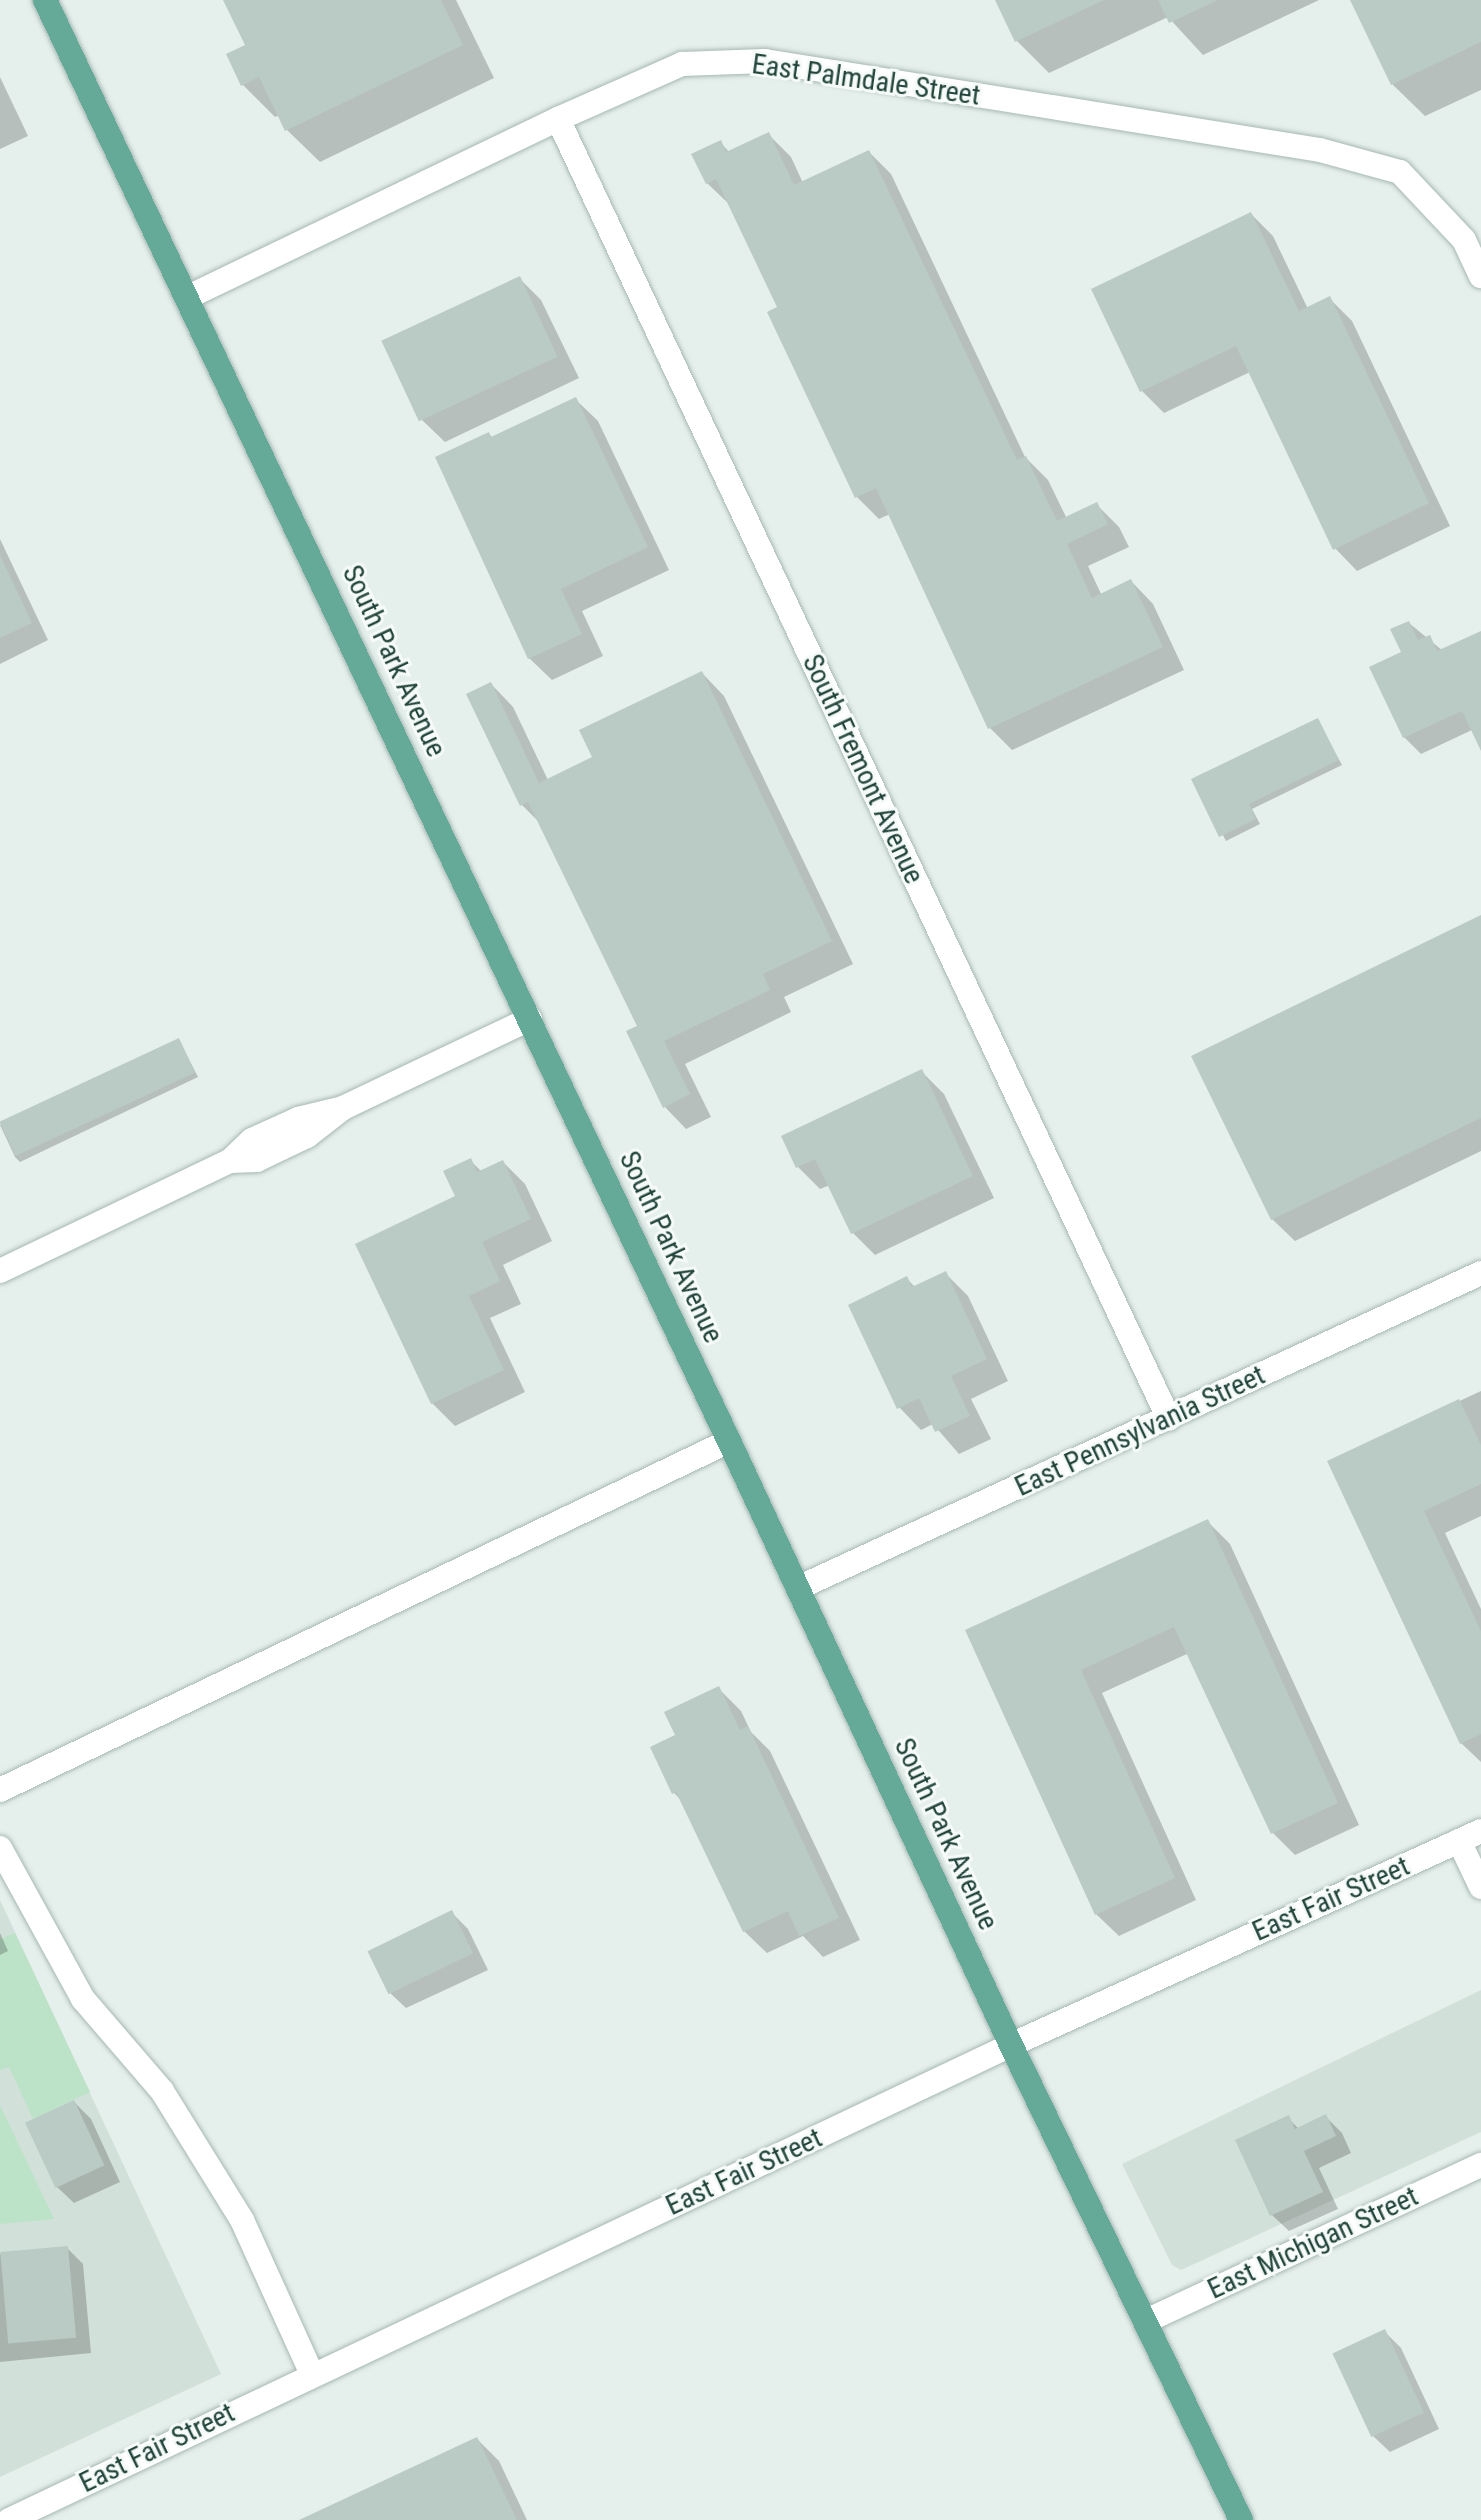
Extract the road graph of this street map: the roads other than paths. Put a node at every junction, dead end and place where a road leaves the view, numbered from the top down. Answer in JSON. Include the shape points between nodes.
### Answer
{"nodes":[{"id":1,"x":45,"y":0,"type":"edge"},
{"id":2,"x":558,"y":119,"type":"junction"},
{"id":3,"x":1481,"y":276,"type":"edge"},
{"id":4,"x":188,"y":297,"type":"junction"},
{"id":5,"x":530,"y":1019,"type":"junction"},
{"id":6,"x":0,"y":1271,"type":"edge"},
{"id":7,"x":1481,"y":1273,"type":"edge"},
{"id":8,"x":1169,"y":1419,"type":"junction"},
{"id":9,"x":729,"y":1441,"type":"junction"},
{"id":10,"x":798,"y":1588,"type":"junction"},
{"id":11,"x":0,"y":1790,"type":"edge"},
{"id":12,"x":1470,"y":1836,"type":"edge"},
{"id":13,"x":0,"y":1848,"type":"edge"},
{"id":14,"x":1481,"y":1887,"type":"edge"},
{"id":15,"x":1011,"y":2045,"type":"junction"},
{"id":16,"x":1481,"y":2165,"type":"edge"},
{"id":17,"x":1146,"y":2321,"type":"junction"},
{"id":18,"x":312,"y":2374,"type":"junction"},
{"id":19,"x":1235,"y":2518,"type":"edge"},
{"id":20,"x":9,"y":2520,"type":"edge"}],
"edges":[{"from":1,"to":4,"type":"main road","name":"South Park Avenue"},
{"from":2,"to":3,"type":"street","name":"East Palmdale Street","via":[[682,64],[765,61],[1320,150],[1400,172],[1464,240]]},
{"from":2,"to":4,"type":"street","name":"East Palmdale Street"},
{"from":2,"to":8,"type":"street","name":"South Fremont Avenue"},
{"from":4,"to":5,"type":"main road","name":"South Park Avenue"},
{"from":5,"to":6,"type":"street","via":[[343,1108],[259,1136],[230,1161]]},
{"from":5,"to":9,"type":"main road","name":"South Park Avenue"},
{"from":7,"to":8,"type":"street","name":"East Pennsylvania Street"},
{"from":8,"to":10,"type":"street","name":"East Pennsylvania Street"},
{"from":9,"to":10,"type":"main road","name":"South Park Avenue"},
{"from":9,"to":11,"type":"street"},
{"from":10,"to":15,"type":"main road","name":"South Park Avenue"},
{"from":12,"to":14,"type":"street"},
{"from":12,"to":15,"type":"street","name":"East Fair Street"},
{"from":13,"to":18,"type":"street","via":[[83,1999],[162,2091],[242,2220]]},
{"from":15,"to":17,"type":"main road","name":"South Park Avenue"},
{"from":15,"to":18,"type":"street","name":"East Fair Street"},
{"from":16,"to":17,"type":"street","name":"East Michigan Street"},
{"from":17,"to":19,"type":"main road","name":"South Park Avenue"},
{"from":18,"to":20,"type":"street","name":"East Fair Street"}]}
